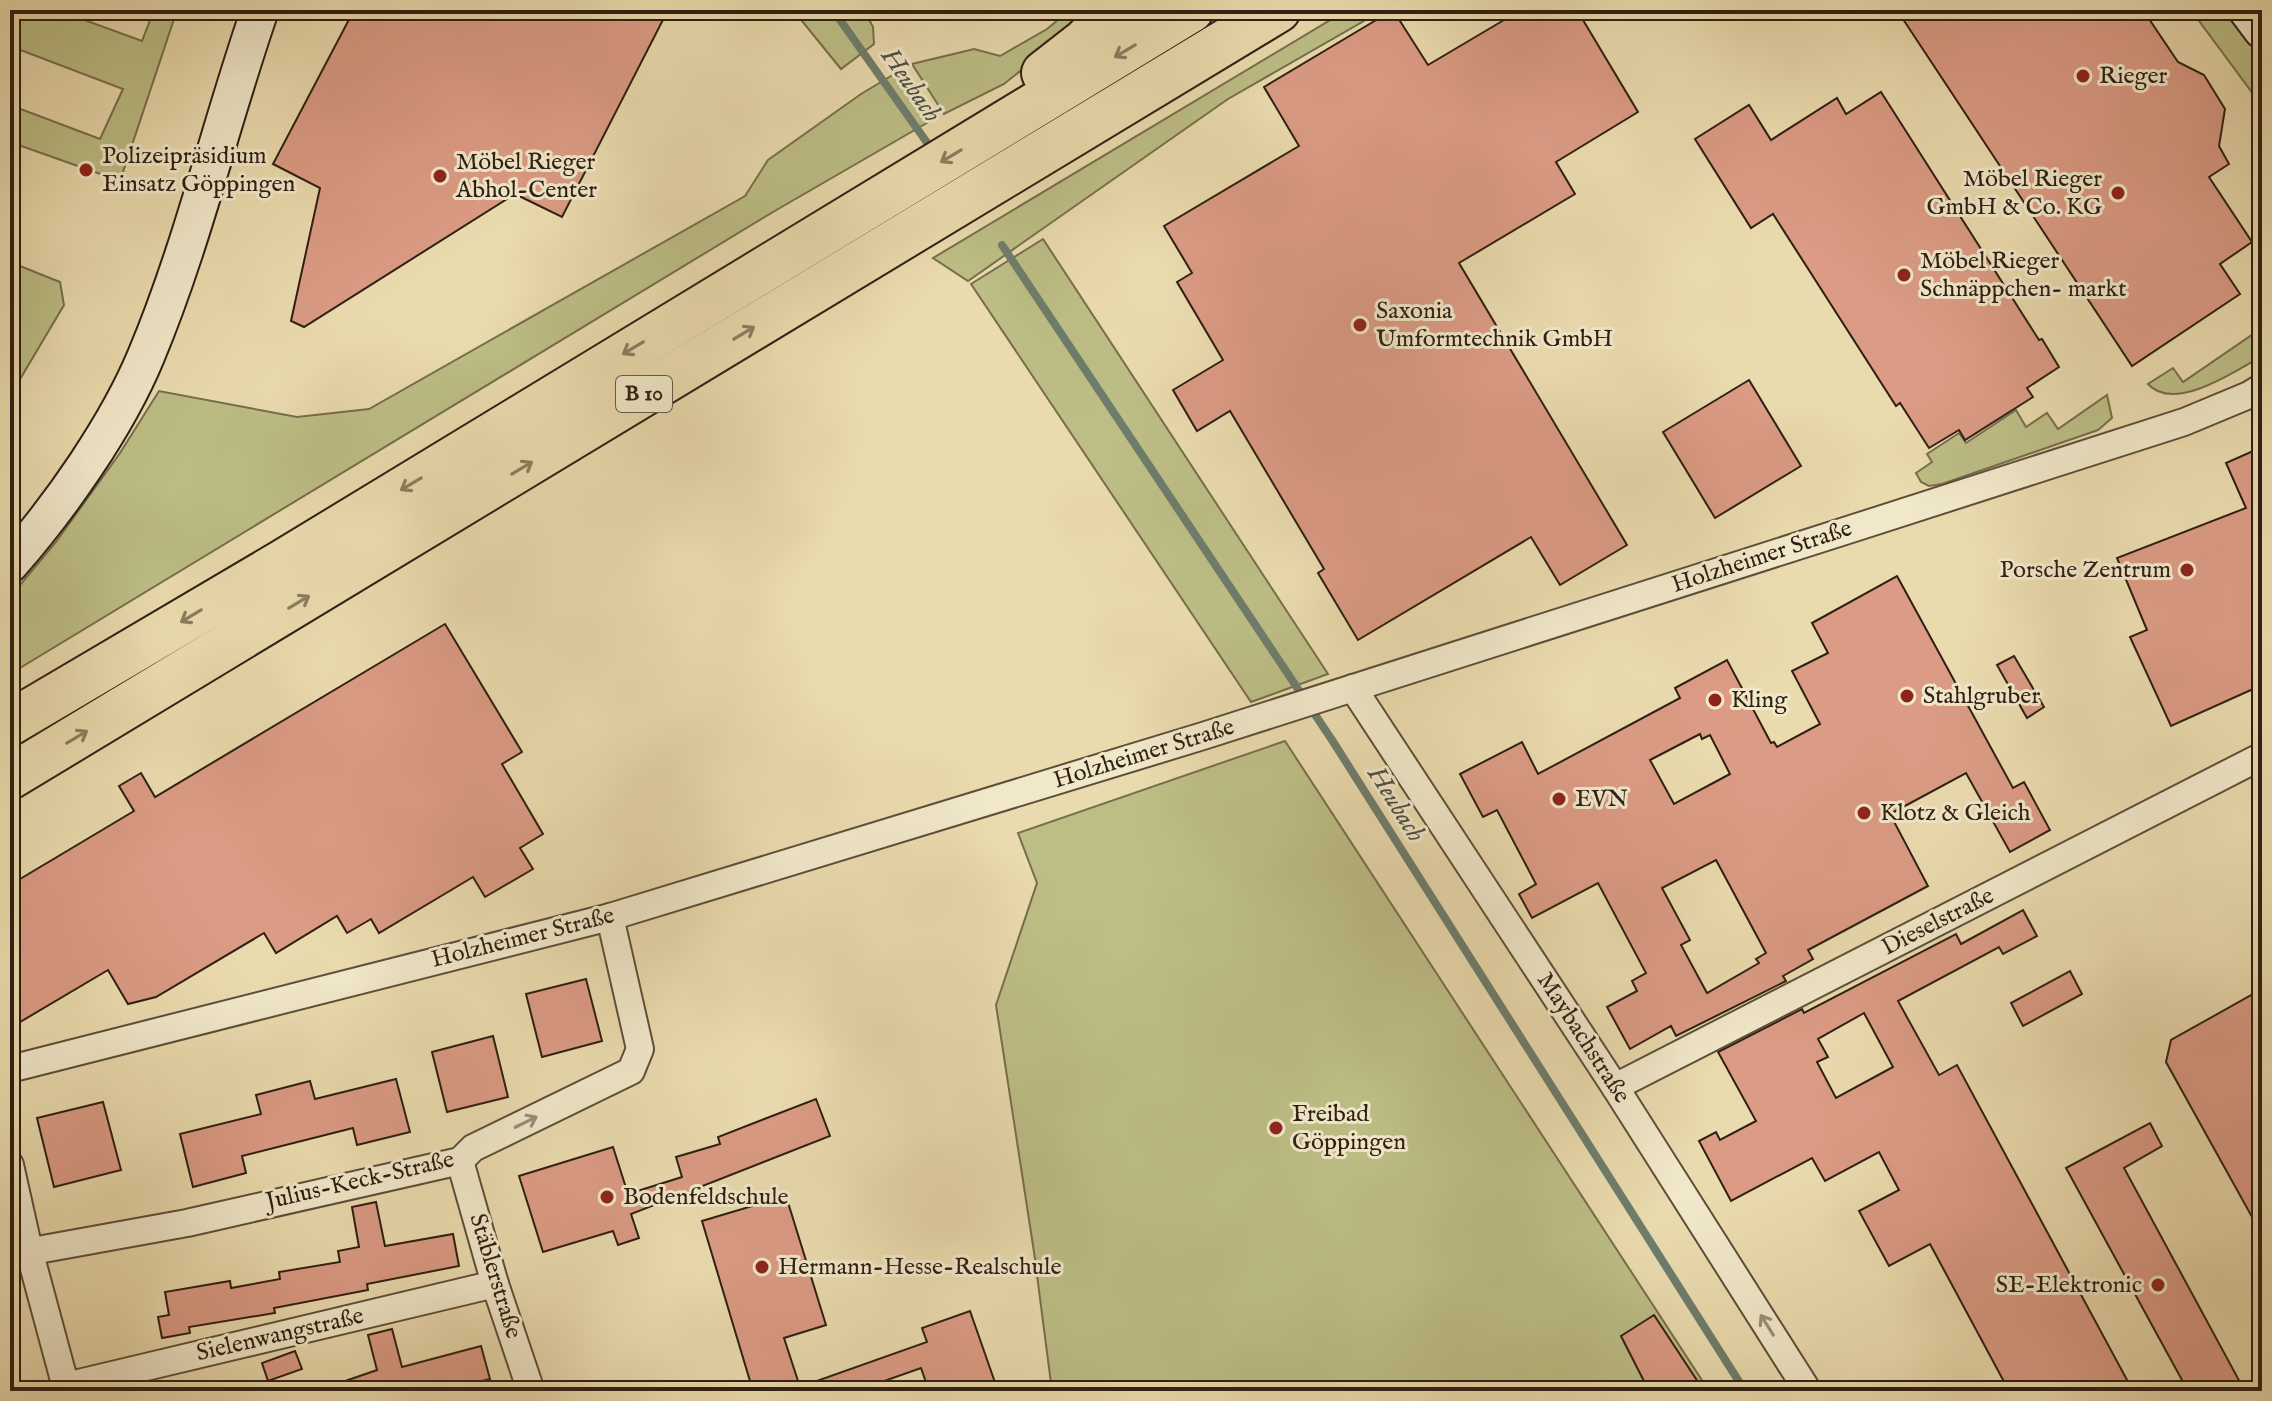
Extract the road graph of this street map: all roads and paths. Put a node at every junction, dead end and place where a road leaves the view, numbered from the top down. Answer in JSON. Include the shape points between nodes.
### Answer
{"nodes":[{"id":1,"x":260,"y":10,"type":"edge"},
{"id":2,"x":1115,"y":10,"type":"edge"},
{"id":3,"x":1191,"y":10,"type":"edge"},
{"id":4,"x":1278,"y":10,"type":"edge"},
{"id":5,"x":2247,"y":10,"type":"edge"},
{"id":6,"x":2262,"y":30,"type":"edge"},
{"id":7,"x":1018,"y":116,"type":"junction"},
{"id":8,"x":2262,"y":387,"type":"edge"},
{"id":9,"x":10,"y":564,"type":"edge"},
{"id":10,"x":1344,"y":691,"type":"junction"},
{"id":11,"x":10,"y":723,"type":"edge"},
{"id":12,"x":2262,"y":756,"type":"edge"},
{"id":13,"x":10,"y":777,"type":"edge"},
{"id":14,"x":610,"y":917,"type":"junction"},
{"id":15,"x":10,"y":1069,"type":"edge"},
{"id":16,"x":1615,"y":1087,"type":"junction"},
{"id":17,"x":460,"y":1161,"type":"junction"},
{"id":18,"x":10,"y":1165,"type":"edge"},
{"id":19,"x":20,"y":1253,"type":"edge"},
{"id":20,"x":495,"y":1284,"type":"junction"},
{"id":21,"x":66,"y":1389,"type":"edge"},
{"id":22,"x":531,"y":1391,"type":"edge"},
{"id":23,"x":1808,"y":1391,"type":"edge"}],
"edges":[{"from":1,"to":9,"type":"main road","via":[[193,231],[145,358],[104,436]]},
{"from":2,"to":7,"type":"highway","number":"B 10","via":[[1046,71]]},
{"from":3,"to":7,"type":"highway","number":"B 10","one_way":true},
{"from":13,"to":4,"type":"highway","number":"B 10","one_way":true},
{"from":5,"to":6,"type":"main road"},
{"from":7,"to":11,"type":"highway","number":"B 10","one_way":true},
{"from":8,"to":10,"type":"street","name":"Holzheimer Straße","via":[[2184,422]]},
{"from":10,"to":14,"type":"street","name":"Holzheimer Straße"},
{"from":10,"to":16,"type":"street","name":"Maybachstraße"},
{"from":12,"to":16,"type":"street","name":"Dieselstraße"},
{"from":14,"to":15,"type":"street","name":"Holzheimer Straße"},
{"from":17,"to":14,"type":"street","name":"Julius-Keck-Straße","one_way":true,"via":[[473,1148],[631,1071],[640,1049]]},
{"from":23,"to":16,"type":"street","name":"Maybachstraße","one_way":true},
{"from":17,"to":19,"type":"street","name":"Julius-Keck-Straße","via":[[187,1223]]},
{"from":17,"to":20,"type":"street","name":"Stäblerstraße"},
{"from":18,"to":19,"type":"street"},
{"from":19,"to":21,"type":"street"},
{"from":20,"to":21,"type":"street","name":"Sielenwangstraße"},
{"from":20,"to":22,"type":"street","name":"Stäblerstraße"}]}
